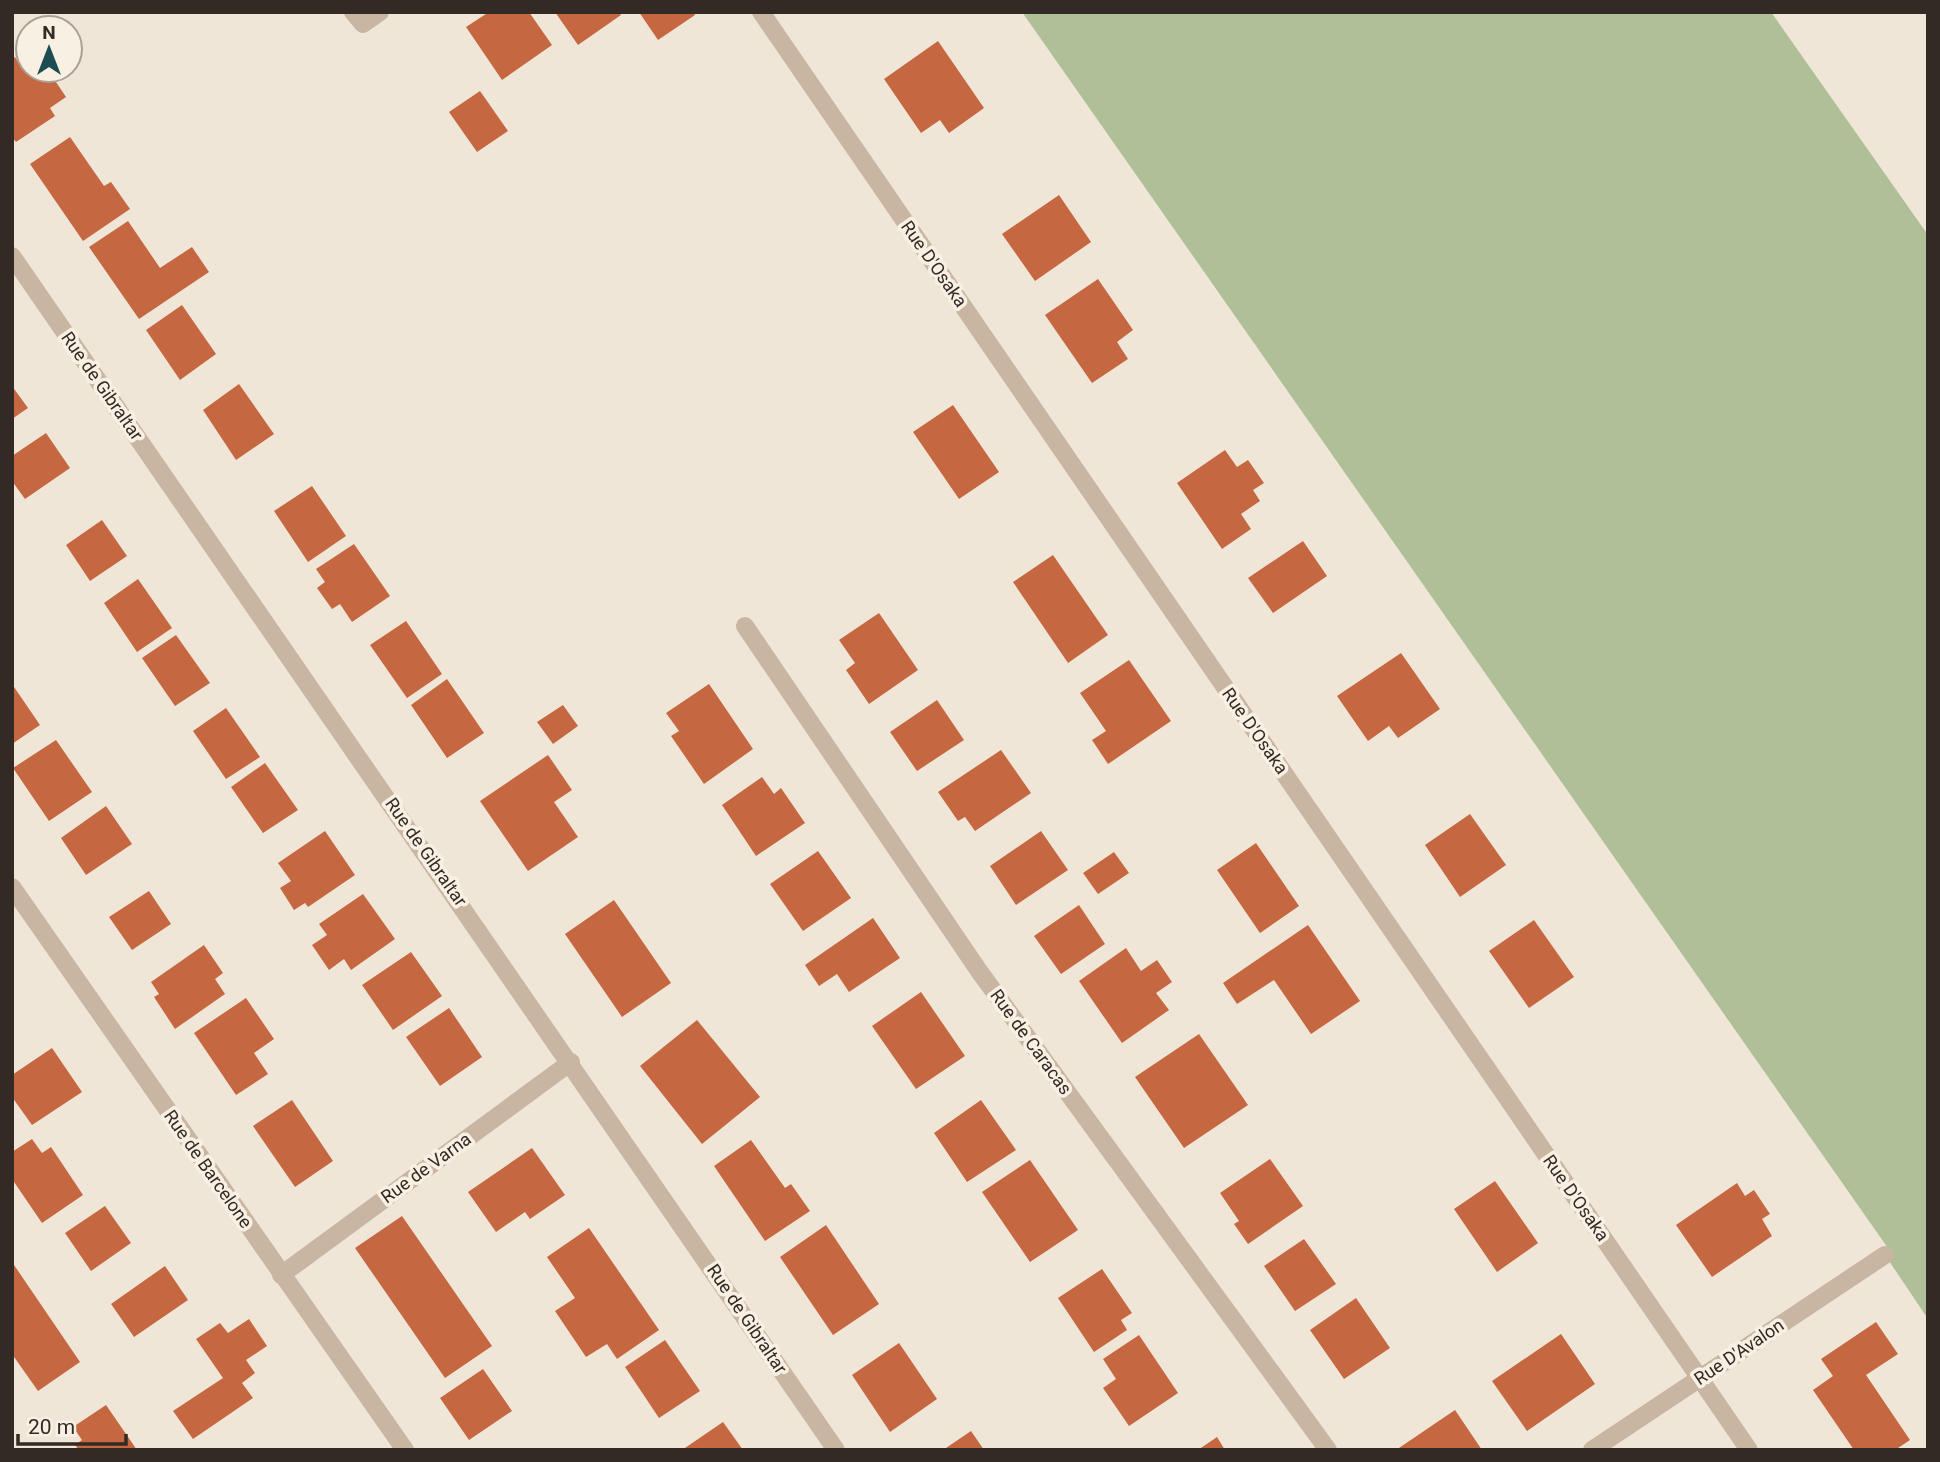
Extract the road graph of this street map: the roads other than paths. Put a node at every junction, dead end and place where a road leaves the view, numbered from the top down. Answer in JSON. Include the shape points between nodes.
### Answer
{"nodes":[{"id":1,"x":380,"y":12,"type":"edge"},
{"id":2,"x":761,"y":12,"type":"edge"},
{"id":3,"x":358,"y":18,"type":"edge"},
{"id":4,"x":12,"y":256,"type":"edge"},
{"id":5,"x":745,"y":626,"type":"dead end"},
{"id":6,"x":12,"y":887,"type":"edge"},
{"id":7,"x":571,"y":1062,"type":"junction"},
{"id":8,"x":1885,"y":1255,"type":"dead end"},
{"id":9,"x":281,"y":1275,"type":"junction"},
{"id":10,"x":1700,"y":1378,"type":"junction"},
{"id":11,"x":405,"y":1450,"type":"edge"},
{"id":12,"x":836,"y":1450,"type":"edge"},
{"id":13,"x":1328,"y":1450,"type":"edge"},
{"id":14,"x":1592,"y":1450,"type":"edge"},
{"id":15,"x":1749,"y":1450,"type":"edge"}],
"edges":[{"from":1,"to":3,"type":"street"},
{"from":2,"to":10,"type":"street","name":"Rue D'Osaka"},
{"from":4,"to":7,"type":"street","name":"Rue de Gibraltar"},
{"from":5,"to":13,"type":"street","name":"Rue de Caracas","via":[[979,971]]},
{"from":6,"to":9,"type":"street","name":"Rue de Barcelone"},
{"from":7,"to":9,"type":"street","name":"Rue de Varna"},
{"from":7,"to":12,"type":"street","name":"Rue de Gibraltar"},
{"from":8,"to":10,"type":"street","name":"Rue D'Avalon"},
{"from":9,"to":11,"type":"street","name":"Rue de Barcelone"},
{"from":10,"to":14,"type":"street","name":"Rue D'Avalon"},
{"from":10,"to":15,"type":"street","name":"Rue D'Osaka"}]}
